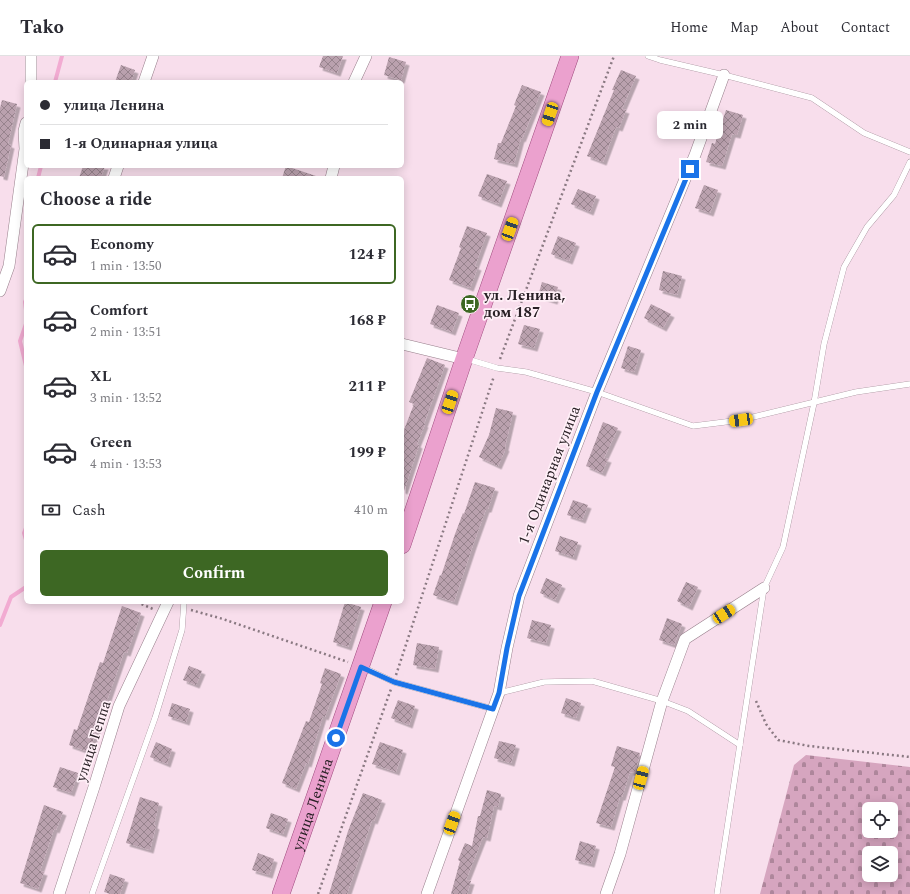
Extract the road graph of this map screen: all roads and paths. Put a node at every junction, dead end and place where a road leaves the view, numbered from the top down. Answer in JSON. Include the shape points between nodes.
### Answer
{"nodes":[{"id":1,"x":31,"y":56,"type":"edge"},
{"id":2,"x":153,"y":56,"type":"edge"},
{"id":3,"x":366,"y":56,"type":"edge"},
{"id":4,"x":570,"y":56,"type":"edge"},
{"id":5,"x":614,"y":56,"type":"edge"},
{"id":6,"x":648,"y":56,"type":"edge"},
{"id":7,"x":724,"y":75,"type":"junction"},
{"id":8,"x":31,"y":80,"type":"edge"},
{"id":9,"x":145,"y":80,"type":"edge"},
{"id":10,"x":355,"y":80,"type":"edge"},
{"id":11,"x":910,"y":152,"type":"edge"},
{"id":12,"x":24,"y":156,"type":"edge"},
{"id":13,"x":910,"y":162,"type":"edge"},
{"id":14,"x":0,"y":291,"type":"edge"},
{"id":15,"x":404,"y":344,"type":"edge"},
{"id":16,"x":464,"y":359,"type":"junction"},
{"id":17,"x":496,"y":368,"type":"junction"},
{"id":18,"x":910,"y":384,"type":"edge"},
{"id":19,"x":597,"y":392,"type":"junction"},
{"id":20,"x":814,"y":403,"type":"junction"},
{"id":21,"x":404,"y":539,"type":"edge"},
{"id":22,"x":764,"y":588,"type":"junction"},
{"id":23,"x":141,"y":604,"type":"edge"},
{"id":24,"x":167,"y":604,"type":"edge"},
{"id":25,"x":382,"y":604,"type":"edge"},
{"id":26,"x":184,"y":605,"type":"edge"},
{"id":27,"x":163,"y":614,"type":"junction"},
{"id":28,"x":361,"y":667,"type":"junction"},
{"id":29,"x":394,"y":682,"type":"junction"},
{"id":30,"x":749,"y":686,"type":"junction"},
{"id":31,"x":499,"y":693,"type":"junction"},
{"id":32,"x":662,"y":702,"type":"junction"},
{"id":33,"x":493,"y":709,"type":"junction"},
{"id":34,"x":740,"y":745,"type":"junction"},
{"id":35,"x":910,"y":757,"type":"edge"},
{"id":36,"x":59,"y":894,"type":"edge"},
{"id":37,"x":92,"y":894,"type":"edge"},
{"id":38,"x":281,"y":894,"type":"edge"},
{"id":39,"x":318,"y":894,"type":"edge"},
{"id":40,"x":427,"y":894,"type":"edge"},
{"id":41,"x":606,"y":894,"type":"edge"},
{"id":42,"x":717,"y":894,"type":"edge"}],
"edges":[{"from":1,"to":8,"type":"street"},
{"from":2,"to":9,"type":"street"},
{"from":3,"to":10,"type":"street"},
{"from":4,"to":16,"type":"main road"},
{"from":5,"to":17,"type":"path"},
{"from":6,"to":7,"type":"lane"},
{"from":7,"to":11,"type":"lane","via":[[812,98],[864,133]]},
{"from":7,"to":19,"type":"street","name":"1-я Одинарная улица","via":[[695,155]]},
{"from":12,"to":14,"type":"street","via":[[8,266]]},
{"from":13,"to":20,"type":"lane","via":[[894,195],[867,226],[844,267],[824,344]]},
{"from":15,"to":16,"type":"street"},
{"from":16,"to":17,"type":"lane"},
{"from":16,"to":21,"type":"main road"},
{"from":17,"to":19,"type":"lane","via":[[526,372]]},
{"from":17,"to":29,"type":"path"},
{"from":18,"to":20,"type":"lane","via":[[856,392]]},
{"from":19,"to":20,"type":"lane","via":[[693,426],[741,420]]},
{"from":19,"to":31,"type":"street","name":"1-я Одинарная улица","via":[[519,596]]},
{"from":20,"to":22,"type":"lane","via":[[783,547]]},
{"from":22,"to":30,"type":"lane"},
{"from":22,"to":32,"type":"street","via":[[684,639]]},
{"from":23,"to":27,"type":"path"},
{"from":24,"to":27,"type":"street","name":"улица Геппа"},
{"from":25,"to":28,"type":"main road","name":"улица Ленина"},
{"from":26,"to":28,"type":"path"},
{"from":26,"to":37,"type":"lane","via":[[182,630],[155,718]]},
{"from":27,"to":36,"type":"street","name":"улица Геппа","via":[[119,706]]},
{"from":28,"to":29,"type":"lane"},
{"from":28,"to":38,"type":"main road","name":"улица Ленина"},
{"from":29,"to":33,"type":"lane"},
{"from":29,"to":39,"type":"path"},
{"from":30,"to":34,"type":"lane"},
{"from":30,"to":35,"type":"path","via":[[766,724],[778,740]]},
{"from":31,"to":32,"type":"lane","via":[[544,682],[592,682]]},
{"from":31,"to":33,"type":"street","name":"1-я Одинарная улица"},
{"from":32,"to":34,"type":"lane","via":[[688,711]]},
{"from":32,"to":41,"type":"street","via":[[620,854]]},
{"from":33,"to":40,"type":"street","name":"1-я Одинарная улица"},
{"from":34,"to":42,"type":"lane"}]}
